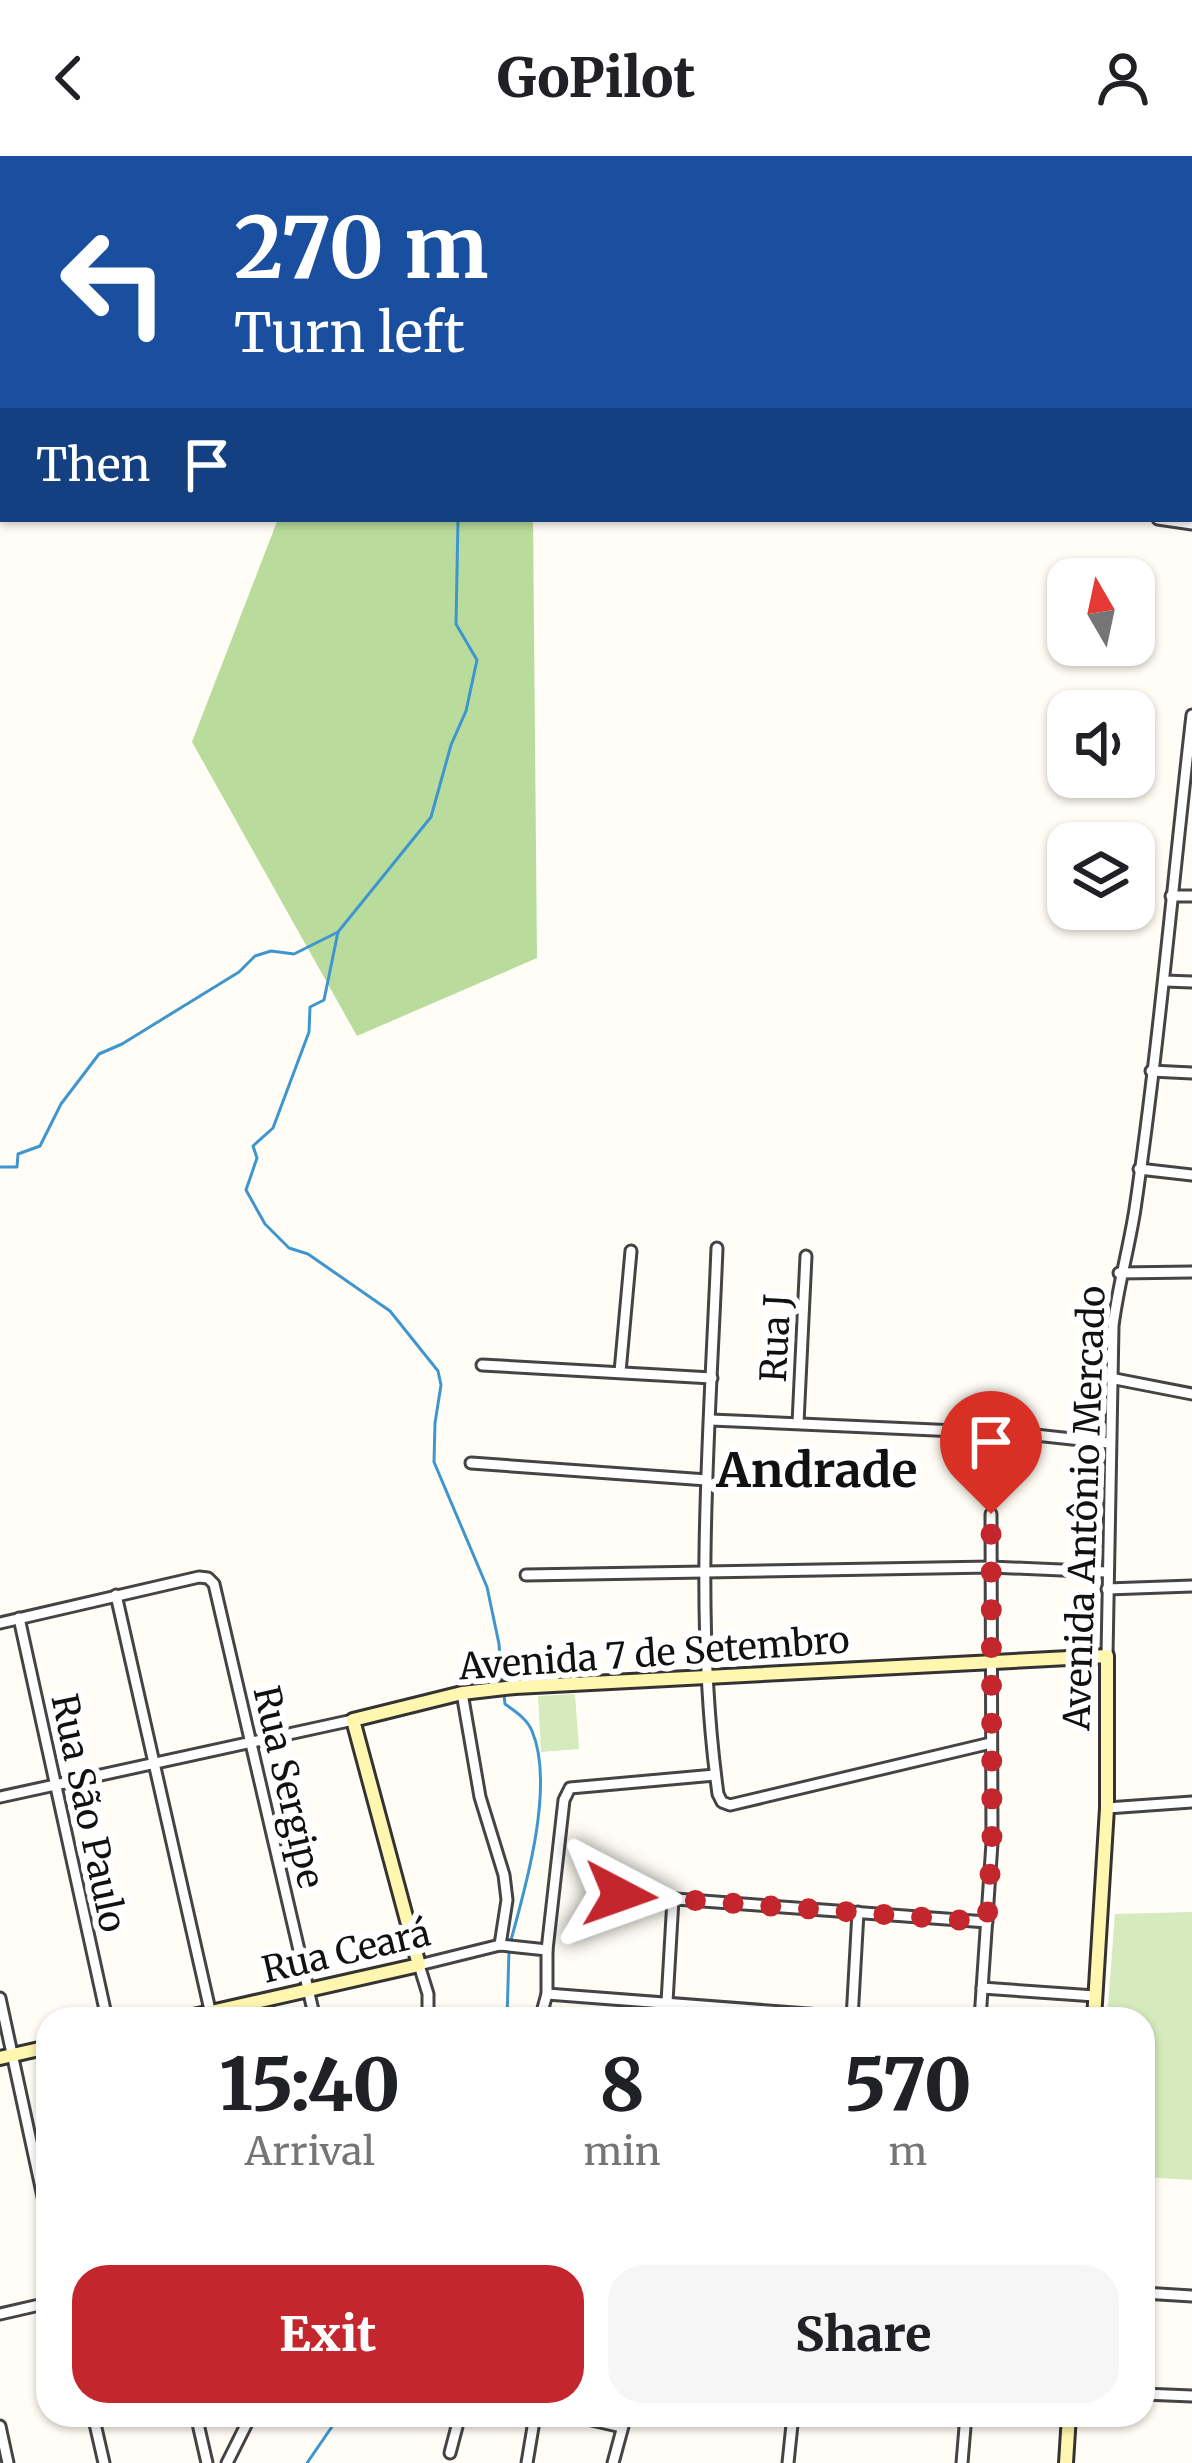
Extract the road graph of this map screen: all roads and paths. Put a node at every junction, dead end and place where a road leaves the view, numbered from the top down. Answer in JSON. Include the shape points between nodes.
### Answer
{"nodes":[{"id":1,"x":1192,"y":716,"type":"edge"},
{"id":2,"x":1171,"y":896,"type":"junction"},
{"id":3,"x":1192,"y":896,"type":"edge"},
{"id":4,"x":1165,"y":981,"type":"junction"},
{"id":5,"x":1192,"y":982,"type":"edge"},
{"id":6,"x":1151,"y":1071,"type":"junction"},
{"id":7,"x":1192,"y":1073,"type":"edge"},
{"id":8,"x":1139,"y":1169,"type":"junction"},
{"id":9,"x":1192,"y":1175,"type":"edge"},
{"id":10,"x":717,"y":1247,"type":"dead end"},
{"id":11,"x":631,"y":1251,"type":"dead end"},
{"id":12,"x":806,"y":1256,"type":"dead end"},
{"id":13,"x":1192,"y":1272,"type":"edge"},
{"id":14,"x":1119,"y":1273,"type":"junction"},
{"id":15,"x":482,"y":1365,"type":"dead end"},
{"id":16,"x":620,"y":1372,"type":"junction"},
{"id":17,"x":712,"y":1378,"type":"junction"},
{"id":18,"x":1110,"y":1378,"type":"junction"},
{"id":19,"x":1192,"y":1394,"type":"edge"},
{"id":20,"x":710,"y":1420,"type":"junction"},
{"id":21,"x":798,"y":1423,"type":"junction"},
{"id":22,"x":1109,"y":1444,"type":"junction"},
{"id":23,"x":471,"y":1463,"type":"dead end"},
{"id":24,"x":706,"y":1480,"type":"junction"},
{"id":25,"x":991,"y":1514,"type":"dead end"},
{"id":26,"x":991,"y":1567,"type":"junction"},
{"id":27,"x":705,"y":1571,"type":"junction"},
{"id":28,"x":1107,"y":1572,"type":"junction"},
{"id":29,"x":526,"y":1575,"type":"dead end"},
{"id":30,"x":1192,"y":1586,"type":"edge"},
{"id":31,"x":1107,"y":1589,"type":"junction"},
{"id":32,"x":116,"y":1595,"type":"junction"},
{"id":33,"x":19,"y":1618,"type":"junction"},
{"id":34,"x":0,"y":1623,"type":"edge"},
{"id":35,"x":1107,"y":1656,"type":"junction"},
{"id":36,"x":991,"y":1662,"type":"junction"},
{"id":37,"x":705,"y":1678,"type":"junction"},
{"id":38,"x":462,"y":1693,"type":"junction"},
{"id":39,"x":353,"y":1720,"type":"junction"},
{"id":40,"x":251,"y":1741,"type":"junction"},
{"id":41,"x":991,"y":1743,"type":"junction"},
{"id":42,"x":153,"y":1763,"type":"junction"},
{"id":43,"x":715,"y":1775,"type":"junction"},
{"id":44,"x":55,"y":1786,"type":"junction"},
{"id":45,"x":0,"y":1797,"type":"edge"},
{"id":46,"x":1192,"y":1802,"type":"edge"},
{"id":47,"x":1107,"y":1808,"type":"junction"},
{"id":48,"x":620,"y":1895,"type":"dead end"},
{"id":49,"x":673,"y":1899,"type":"junction"},
{"id":50,"x":859,"y":1912,"type":"junction"},
{"id":51,"x":987,"y":1922,"type":"junction"},
{"id":52,"x":503,"y":1946,"type":"junction"},
{"id":53,"x":524,"y":1950,"type":"junction"},
{"id":54,"x":547,"y":1950,"type":"junction"},
{"id":55,"x":419,"y":1966,"type":"junction"},
{"id":56,"x":548,"y":1974,"type":"junction"},
{"id":57,"x":982,"y":1988,"type":"junction"},
{"id":58,"x":308,"y":1990,"type":"junction"},
{"id":59,"x":547,"y":1994,"type":"junction"},
{"id":60,"x":1095,"y":1996,"type":"junction"},
{"id":61,"x":0,"y":1998,"type":"edge"},
{"id":62,"x":668,"y":2004,"type":"junction"},
{"id":63,"x":104,"y":2007,"type":"edge"},
{"id":64,"x":209,"y":2007,"type":"edge"},
{"id":65,"x":245,"y":2007,"type":"edge"},
{"id":66,"x":312,"y":2007,"type":"edge"},
{"id":67,"x":428,"y":2007,"type":"edge"},
{"id":68,"x":543,"y":2007,"type":"edge"},
{"id":69,"x":668,"y":2007,"type":"edge"},
{"id":70,"x":707,"y":2007,"type":"edge"},
{"id":71,"x":853,"y":2007,"type":"edge"},
{"id":72,"x":981,"y":2007,"type":"edge"},
{"id":73,"x":1095,"y":2007,"type":"edge"},
{"id":74,"x":36,"y":2050,"type":"edge"},
{"id":75,"x":6,"y":2056,"type":"edge"},
{"id":76,"x":36,"y":2173,"type":"edge"},
{"id":77,"x":1155,"y":2294,"type":"edge"},
{"id":78,"x":1192,"y":2296,"type":"edge"},
{"id":79,"x":36,"y":2306,"type":"edge"},
{"id":80,"x":0,"y":2314,"type":"edge"},
{"id":81,"x":1155,"y":2394,"type":"edge"},
{"id":82,"x":1192,"y":2396,"type":"edge"},
{"id":83,"x":0,"y":2426,"type":"edge"},
{"id":84,"x":96,"y":2427,"type":"edge"},
{"id":85,"x":199,"y":2427,"type":"edge"},
{"id":86,"x":245,"y":2427,"type":"edge"},
{"id":87,"x":457,"y":2427,"type":"edge"},
{"id":88,"x":533,"y":2427,"type":"edge"},
{"id":89,"x":622,"y":2427,"type":"edge"},
{"id":90,"x":792,"y":2427,"type":"edge"},
{"id":91,"x":965,"y":2427,"type":"edge"},
{"id":92,"x":1068,"y":2427,"type":"edge"},
{"id":93,"x":450,"y":2453,"type":"dead end"},
{"id":94,"x":8,"y":2463,"type":"edge"},
{"id":95,"x":104,"y":2463,"type":"edge"},
{"id":96,"x":208,"y":2463,"type":"edge"},
{"id":97,"x":227,"y":2463,"type":"edge"},
{"id":98,"x":527,"y":2463,"type":"edge"},
{"id":99,"x":613,"y":2463,"type":"edge"},
{"id":100,"x":788,"y":2463,"type":"edge"},
{"id":101,"x":962,"y":2463,"type":"edge"},
{"id":102,"x":1066,"y":2463,"type":"edge"}],
"edges":[{"from":1,"to":2,"type":"street","name":"Avenida Antônio Mercado"},
{"from":2,"to":3,"type":"street"},
{"from":2,"to":4,"type":"street","name":"Avenida Antônio Mercado"},
{"from":4,"to":5,"type":"street"},
{"from":4,"to":6,"type":"street","name":"Avenida Antônio Mercado"},
{"from":6,"to":7,"type":"street"},
{"from":6,"to":8,"type":"street","name":"Avenida Antônio Mercado"},
{"from":8,"to":9,"type":"street"},
{"from":8,"to":14,"type":"street","name":"Avenida Antônio Mercado"},
{"from":10,"to":17,"type":"street"},
{"from":11,"to":16,"type":"street"},
{"from":12,"to":21,"type":"street","name":"Rua J"},
{"from":13,"to":14,"type":"street"},
{"from":14,"to":18,"type":"street","name":"Avenida Antônio Mercado"},
{"from":15,"to":16,"type":"street"},
{"from":16,"to":17,"type":"street"},
{"from":17,"to":20,"type":"street"},
{"from":18,"to":19,"type":"street"},
{"from":18,"to":22,"type":"street","name":"Avenida Antônio Mercado"},
{"from":20,"to":21,"type":"street"},
{"from":20,"to":24,"type":"street"},
{"from":21,"to":22,"type":"street"},
{"from":22,"to":28,"type":"street","name":"Avenida Antônio Mercado"},
{"from":23,"to":24,"type":"street"},
{"from":24,"to":27,"type":"street"},
{"from":25,"to":26,"type":"street"},
{"from":26,"to":27,"type":"street"},
{"from":26,"to":28,"type":"street"},
{"from":26,"to":36,"type":"street"},
{"from":27,"to":29,"type":"street"},
{"from":27,"to":37,"type":"street"},
{"from":28,"to":31,"type":"street","name":"Avenida Antônio Mercado"},
{"from":30,"to":31,"type":"street"},
{"from":31,"to":35,"type":"street","name":"Avenida Antônio Mercado"},
{"from":32,"to":33,"type":"street"},
{"from":32,"to":40,"type":"street","name":"Rua Sergipe","via":[[199,1577],[214,1584]]},
{"from":32,"to":42,"type":"street"},
{"from":33,"to":34,"type":"street"},
{"from":33,"to":44,"type":"street","name":"Rua São Paulo"},
{"from":35,"to":36,"type":"street","name":"Avenida 7 de Setembro"},
{"from":35,"to":47,"type":"street","name":"Avenida Antônio Mercado"},
{"from":36,"to":37,"type":"street","name":"Avenida 7 de Setembro"},
{"from":36,"to":41,"type":"street"},
{"from":37,"to":38,"type":"street","name":"Avenida 7 de Setembro"},
{"from":37,"to":43,"type":"street"},
{"from":38,"to":39,"type":"street","name":"Avenida 7 de Setembro"},
{"from":38,"to":52,"type":"street","via":[[504,1875]]},
{"from":39,"to":40,"type":"street","name":"Avenida 7 de Setembro"},
{"from":39,"to":55,"type":"street"},
{"from":40,"to":42,"type":"street","name":"Avenida 7 de Setembro"},
{"from":40,"to":58,"type":"street","name":"Rua Sergipe"},
{"from":41,"to":43,"type":"street","via":[[730,1805]]},
{"from":41,"to":51,"type":"street"},
{"from":42,"to":44,"type":"street","name":"Avenida 7 de Setembro"},
{"from":42,"to":64,"type":"street"},
{"from":43,"to":54,"type":"street","via":[[570,1788]]},
{"from":44,"to":45,"type":"street","name":"Avenida 7 de Setembro"},
{"from":44,"to":63,"type":"street","name":"Rua São Paulo"},
{"from":46,"to":47,"type":"street"},
{"from":47,"to":60,"type":"street","name":"Avenida Antônio Mercado"},
{"from":48,"to":49,"type":"street"},
{"from":49,"to":50,"type":"street"},
{"from":49,"to":62,"type":"street"},
{"from":50,"to":51,"type":"street"},
{"from":50,"to":71,"type":"street"},
{"from":51,"to":57,"type":"street"},
{"from":52,"to":53,"type":"street","name":"Rua Ceará"},
{"from":52,"to":55,"type":"street","name":"Rua Ceará"},
{"from":53,"to":54,"type":"street","name":"Rua Ceará"},
{"from":53,"to":56,"type":"street"},
{"from":54,"to":56,"type":"street"},
{"from":55,"to":58,"type":"street","name":"Rua Ceará"},
{"from":55,"to":67,"type":"street"},
{"from":56,"to":59,"type":"street"},
{"from":57,"to":60,"type":"street"},
{"from":57,"to":72,"type":"street"},
{"from":58,"to":65,"type":"street","name":"Rua Ceará"},
{"from":58,"to":66,"type":"street","name":"Rua Sergipe"},
{"from":59,"to":62,"type":"street"},
{"from":59,"to":68,"type":"street"},
{"from":60,"to":73,"type":"street","name":"Avenida Antônio Mercado"},
{"from":61,"to":75,"type":"street"},
{"from":62,"to":69,"type":"street"},
{"from":62,"to":70,"type":"street"},
{"from":74,"to":75,"type":"street"},
{"from":75,"to":76,"type":"street"},
{"from":77,"to":78,"type":"street"},
{"from":79,"to":80,"type":"street"},
{"from":81,"to":82,"type":"street"},
{"from":83,"to":94,"type":"street"},
{"from":84,"to":95,"type":"street"},
{"from":85,"to":96,"type":"street"},
{"from":86,"to":97,"type":"street"},
{"from":87,"to":93,"type":"street"},
{"from":88,"to":98,"type":"street"},
{"from":89,"to":99,"type":"street"},
{"from":90,"to":100,"type":"street"},
{"from":91,"to":101,"type":"street"},
{"from":92,"to":102,"type":"street"}]}
